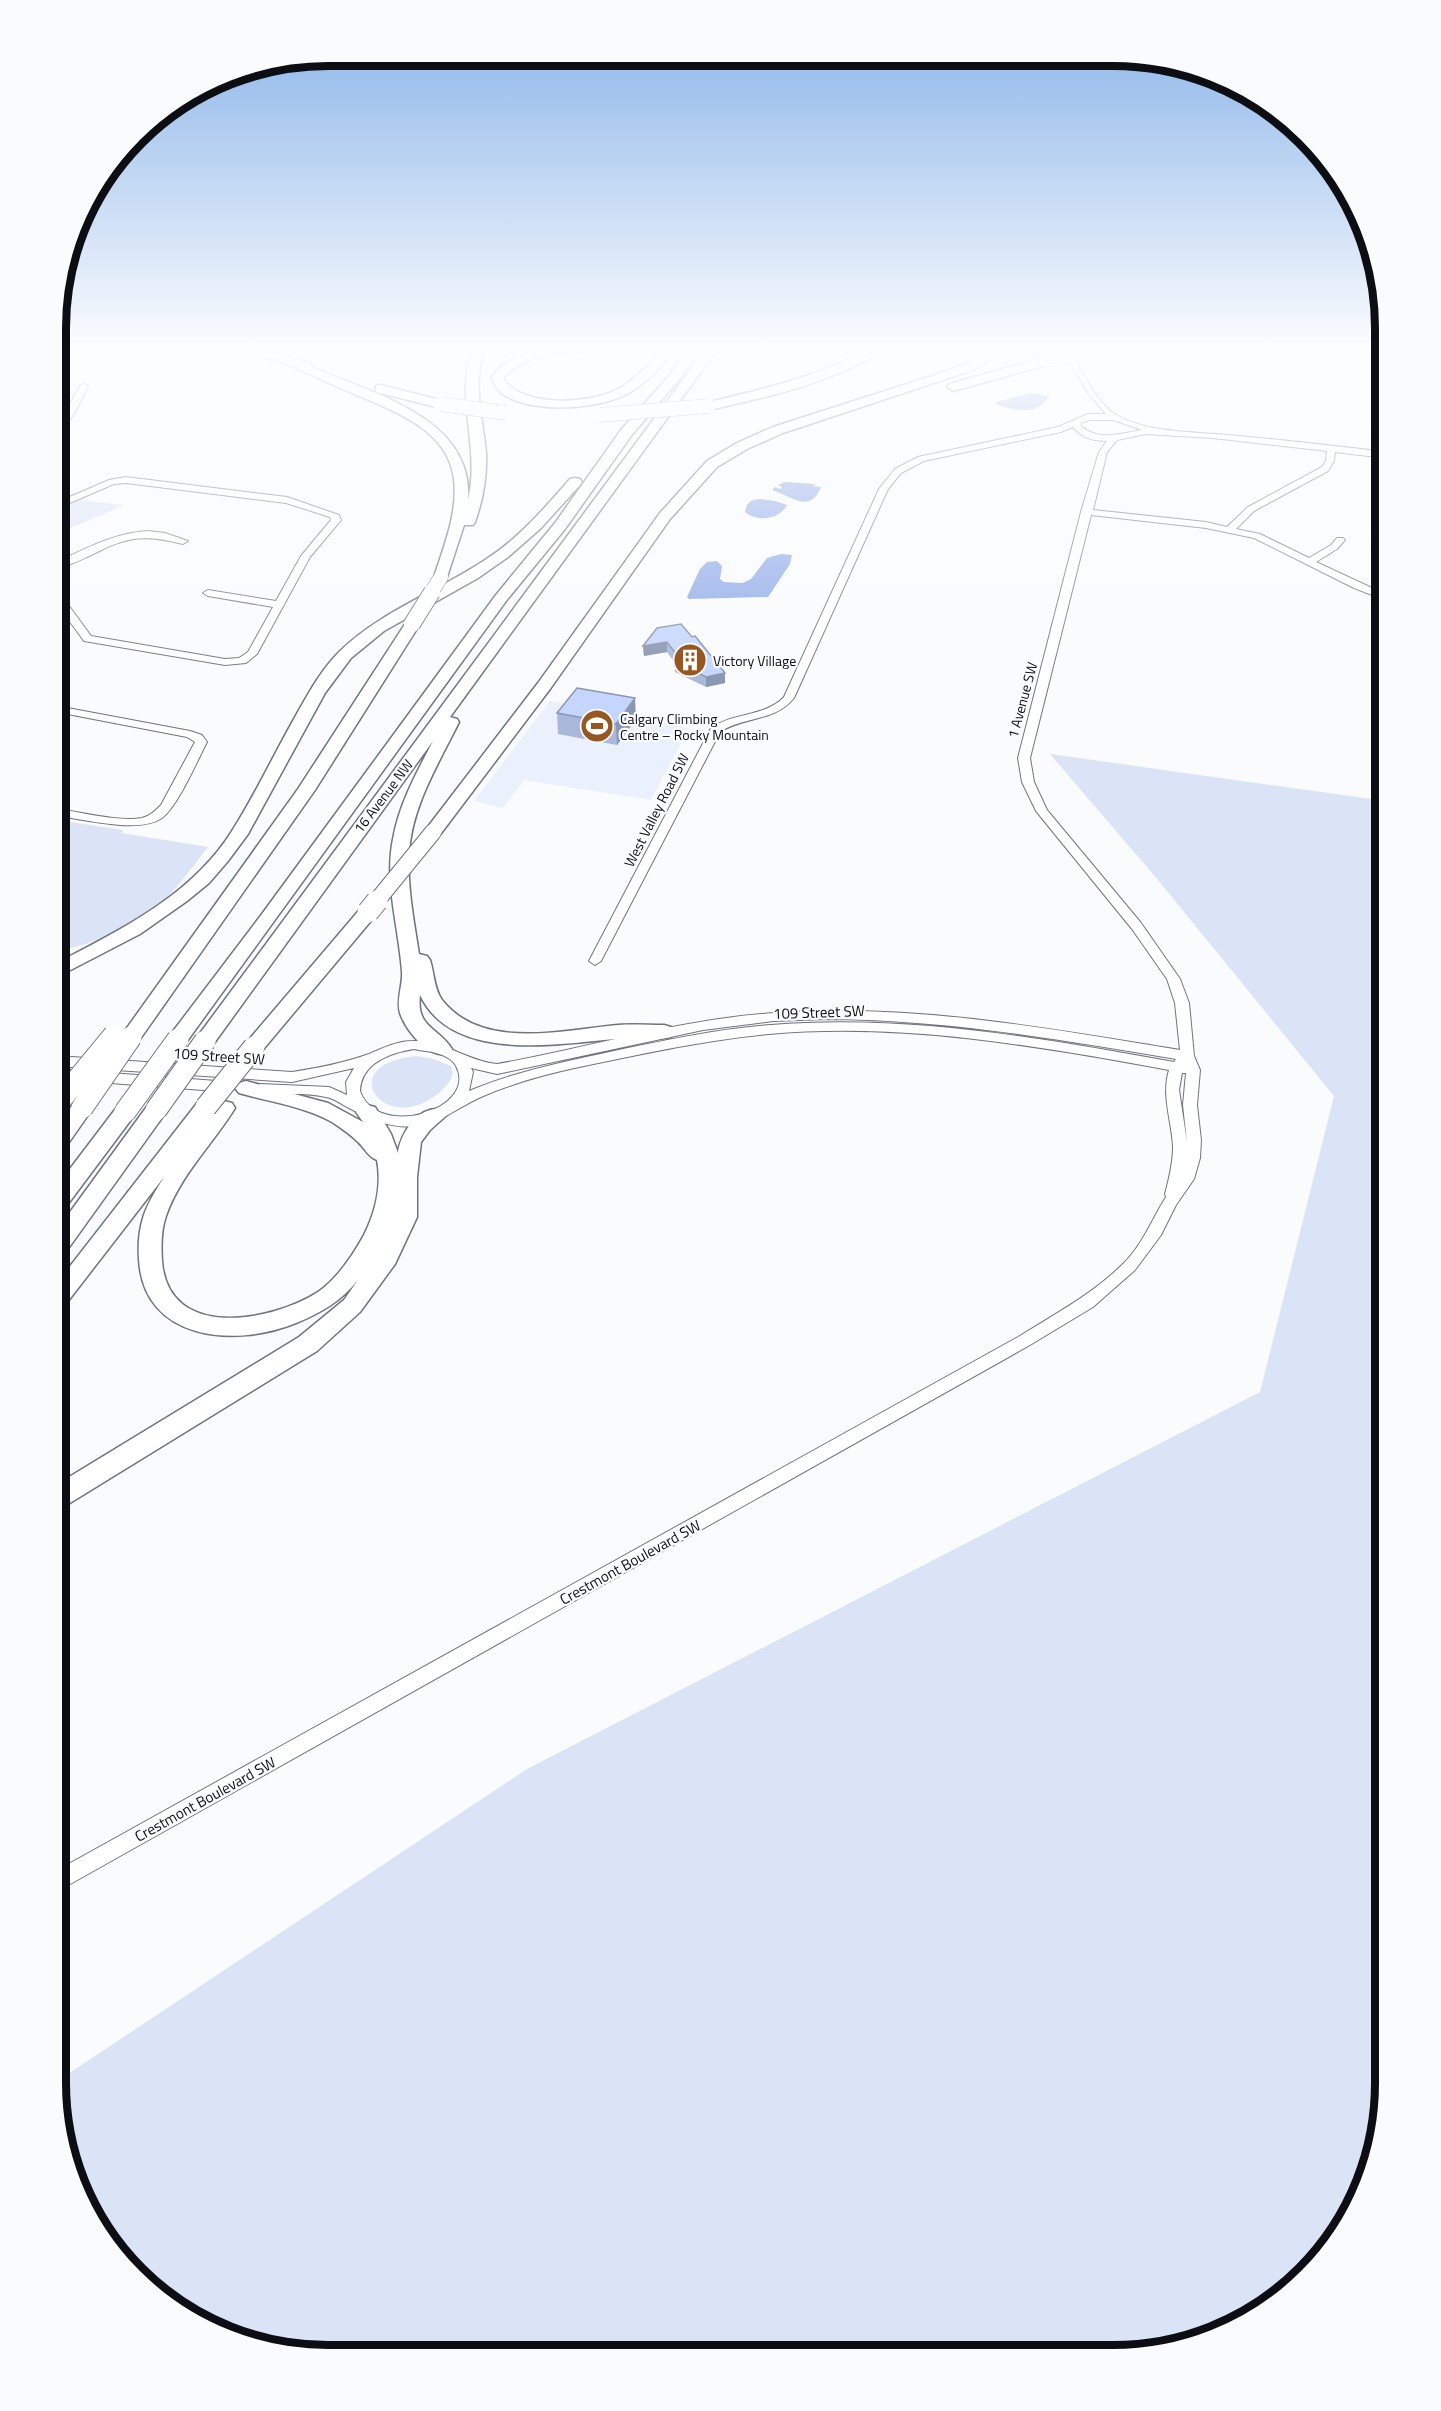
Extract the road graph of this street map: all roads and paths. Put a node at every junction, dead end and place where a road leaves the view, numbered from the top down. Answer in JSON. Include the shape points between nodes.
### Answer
{"nodes":[{"id":1,"x":455,"y":460,"type":"edge"},
{"id":2,"x":480,"y":460,"type":"edge"},
{"id":3,"x":595,"y":460,"type":"edge"},
{"id":4,"x":607,"y":460,"type":"edge"},
{"id":5,"x":631,"y":460,"type":"edge"},
{"id":6,"x":719,"y":460,"type":"edge"},
{"id":7,"x":732,"y":460,"type":"edge"},
{"id":8,"x":923,"y":460,"type":"edge"},
{"id":9,"x":1101,"y":460,"type":"edge"},
{"id":10,"x":1330,"y":460,"type":"edge"},
{"id":11,"x":696,"y":479,"type":"junction"},
{"id":12,"x":66,"y":501,"type":"edge"},
{"id":13,"x":1086,"y":512,"type":"junction"},
{"id":14,"x":1230,"y":529,"type":"junction"},
{"id":15,"x":1340,"y":540,"type":"dead end"},
{"id":16,"x":183,"y":541,"type":"dead end"},
{"id":17,"x":66,"y":562,"type":"edge"},
{"id":18,"x":1309,"y":562,"type":"junction"},
{"id":19,"x":441,"y":577,"type":"junction"},
{"id":20,"x":208,"y":593,"type":"dead end"},
{"id":21,"x":1375,"y":593,"type":"edge"},
{"id":22,"x":279,"y":604,"type":"junction"},
{"id":23,"x":66,"y":609,"type":"edge"},
{"id":24,"x":470,"y":680,"type":"junction"},
{"id":25,"x":66,"y":711,"type":"edge"},
{"id":26,"x":66,"y":813,"type":"edge"},
{"id":27,"x":407,"y":934,"type":"junction"},
{"id":28,"x":595,"y":961,"type":"dead end"},
{"id":29,"x":66,"y":966,"type":"edge"},
{"id":30,"x":664,"y":1032,"type":"junction"},
{"id":31,"x":123,"y":1036,"type":"junction"},
{"id":32,"x":446,"y":1051,"type":"junction"},
{"id":33,"x":376,"y":1056,"type":"junction"},
{"id":34,"x":1187,"y":1056,"type":"junction"},
{"id":35,"x":66,"y":1062,"type":"edge"},
{"id":36,"x":1176,"y":1067,"type":"junction"},
{"id":37,"x":1193,"y":1070,"type":"junction"},
{"id":38,"x":66,"y":1076,"type":"edge"},
{"id":39,"x":96,"y":1077,"type":"joint"},
{"id":40,"x":246,"y":1088,"type":"junction"},
{"id":41,"x":66,"y":1095,"type":"edge"},
{"id":42,"x":215,"y":1107,"type":"junction"},
{"id":43,"x":364,"y":1110,"type":"junction"},
{"id":44,"x":445,"y":1110,"type":"junction"},
{"id":45,"x":66,"y":1130,"type":"edge"},
{"id":46,"x":389,"y":1176,"type":"junction"},
{"id":47,"x":66,"y":1190,"type":"edge"},
{"id":48,"x":1170,"y":1203,"type":"junction"},
{"id":49,"x":66,"y":1235,"type":"edge"},
{"id":50,"x":66,"y":1288,"type":"edge"},
{"id":51,"x":66,"y":1492,"type":"edge"},
{"id":52,"x":66,"y":1876,"type":"edge"}],
"edges":[{"from":1,"to":19,"type":"highway","via":[[461,485],[455,538]]},
{"from":2,"to":19,"type":"highway","via":[[471,514]]},
{"from":3,"to":29,"type":"highway","via":[[515,545],[482,569],[379,628],[343,657],[312,701],[238,835],[201,880],[155,917]]},
{"from":4,"to":47,"type":"highway","name":"16 Avenue NW","bridge":true},
{"from":5,"to":24,"type":"highway","name":"16 Avenue NW"},
{"from":6,"to":11,"type":"highway"},
{"from":7,"to":11,"type":"highway","bridge":true},
{"from":8,"to":28,"type":"street","name":"West Valley Road SW","via":[[893,476],[876,506],[789,698],[775,711],[731,721],[715,730]]},
{"from":9,"to":13,"type":"street","name":"1 Avenue SW"},
{"from":10,"to":14,"type":"street","via":[[1325,469],[1251,509]]},
{"from":11,"to":42,"type":"highway","bridge":true,"via":[[433,832]]},
{"from":12,"to":22,"type":"street","via":[[126,480],[286,500],[334,515],[335,522],[312,546]]},
{"from":13,"to":14,"type":"street"},
{"from":13,"to":34,"type":"street","name":"1 Avenue SW","via":[[1025,748],[1025,769],[1042,811],[1165,965],[1182,1003]]},
{"from":14,"to":18,"type":"street","via":[[1257,536]]},
{"from":15,"to":18,"type":"street"},
{"from":16,"to":17,"type":"street","via":[[127,534]]},
{"from":18,"to":21,"type":"street"},
{"from":19,"to":31,"type":"highway","bridge":true,"via":[[306,790]]},
{"from":20,"to":22,"type":"street"},
{"from":22,"to":23,"type":"street","via":[[252,654],[242,661],[225,663],[88,639]]},
{"from":24,"to":27,"type":"highway","via":[[417,791],[401,839],[401,894]]},
{"from":24,"to":49,"type":"highway","name":"16 Avenue NW","bridge":true},
{"from":25,"to":26,"type":"street","via":[[190,734],[201,744],[166,807],[150,819],[129,822]]},
{"from":27,"to":30,"type":"highway","via":[[422,963],[428,994],[435,1004],[475,1031],[508,1039],[542,1041],[619,1032]]},
{"from":27,"to":32,"type":"highway","via":[[412,976],[410,1012],[426,1037]]},
{"from":30,"to":32,"type":"street","name":"109 Street SW","via":[[497,1069],[475,1065]]},
{"from":30,"to":34,"type":"street","name":"109 Street SW","via":[[771,1017],[887,1015],[1013,1027]]},
{"from":31,"to":41,"type":"highway","bridge":true},
{"from":31,"to":45,"type":"highway","bridge":true},
{"from":32,"to":33,"type":"street","via":[[414,1045]]},
{"from":32,"to":44,"type":"street","via":[[462,1063],[468,1077],[464,1091]]},
{"from":33,"to":35,"type":"street","name":"109 Street SW","via":[[292,1077]]},
{"from":33,"to":43,"type":"street","via":[[362,1067],[354,1081],[354,1095]]},
{"from":34,"to":36,"type":"street"},
{"from":34,"to":37,"type":"street","name":"Crestmont Boulevard SW"},
{"from":36,"to":37,"type":"street","name":"109 Street SW"},
{"from":36,"to":44,"type":"street","name":"109 Street SW","via":[[952,1031],[885,1026],[794,1027],[684,1041],[561,1067],[473,1094]]},
{"from":36,"to":48,"type":"street","name":"Crestmont Boulevard SW","via":[[1174,1109],[1179,1159]]},
{"from":37,"to":48,"type":"street","name":"Crestmont Boulevard SW","via":[[1193,1158],[1187,1179]]},
{"from":38,"to":39,"type":"highway"},
{"from":39,"to":40,"type":"street","name":"109 Street SW"},
{"from":40,"to":43,"type":"street","name":"109 Street SW","via":[[319,1090],[337,1094]]},
{"from":40,"to":46,"type":"highway","via":[[324,1111],[347,1122],[372,1141]]},
{"from":42,"to":46,"type":"highway","via":[[156,1211],[149,1247],[153,1282],[167,1306],[192,1320],[220,1328],[259,1326],[291,1317],[330,1295],[374,1239],[387,1205]]},
{"from":42,"to":50,"type":"highway"},
{"from":43,"to":44,"type":"street","via":[[384,1119],[405,1122]]},
{"from":43,"to":46,"type":"highway","via":[[386,1149]]},
{"from":44,"to":51,"type":"highway","via":[[422,1125],[410,1141],[406,1217],[387,1258],[351,1306],[308,1344]]},
{"from":48,"to":52,"type":"street","name":"Crestmont Boulevard SW","via":[[1156,1231],[1130,1266],[1103,1291],[1065,1317]]}]}
